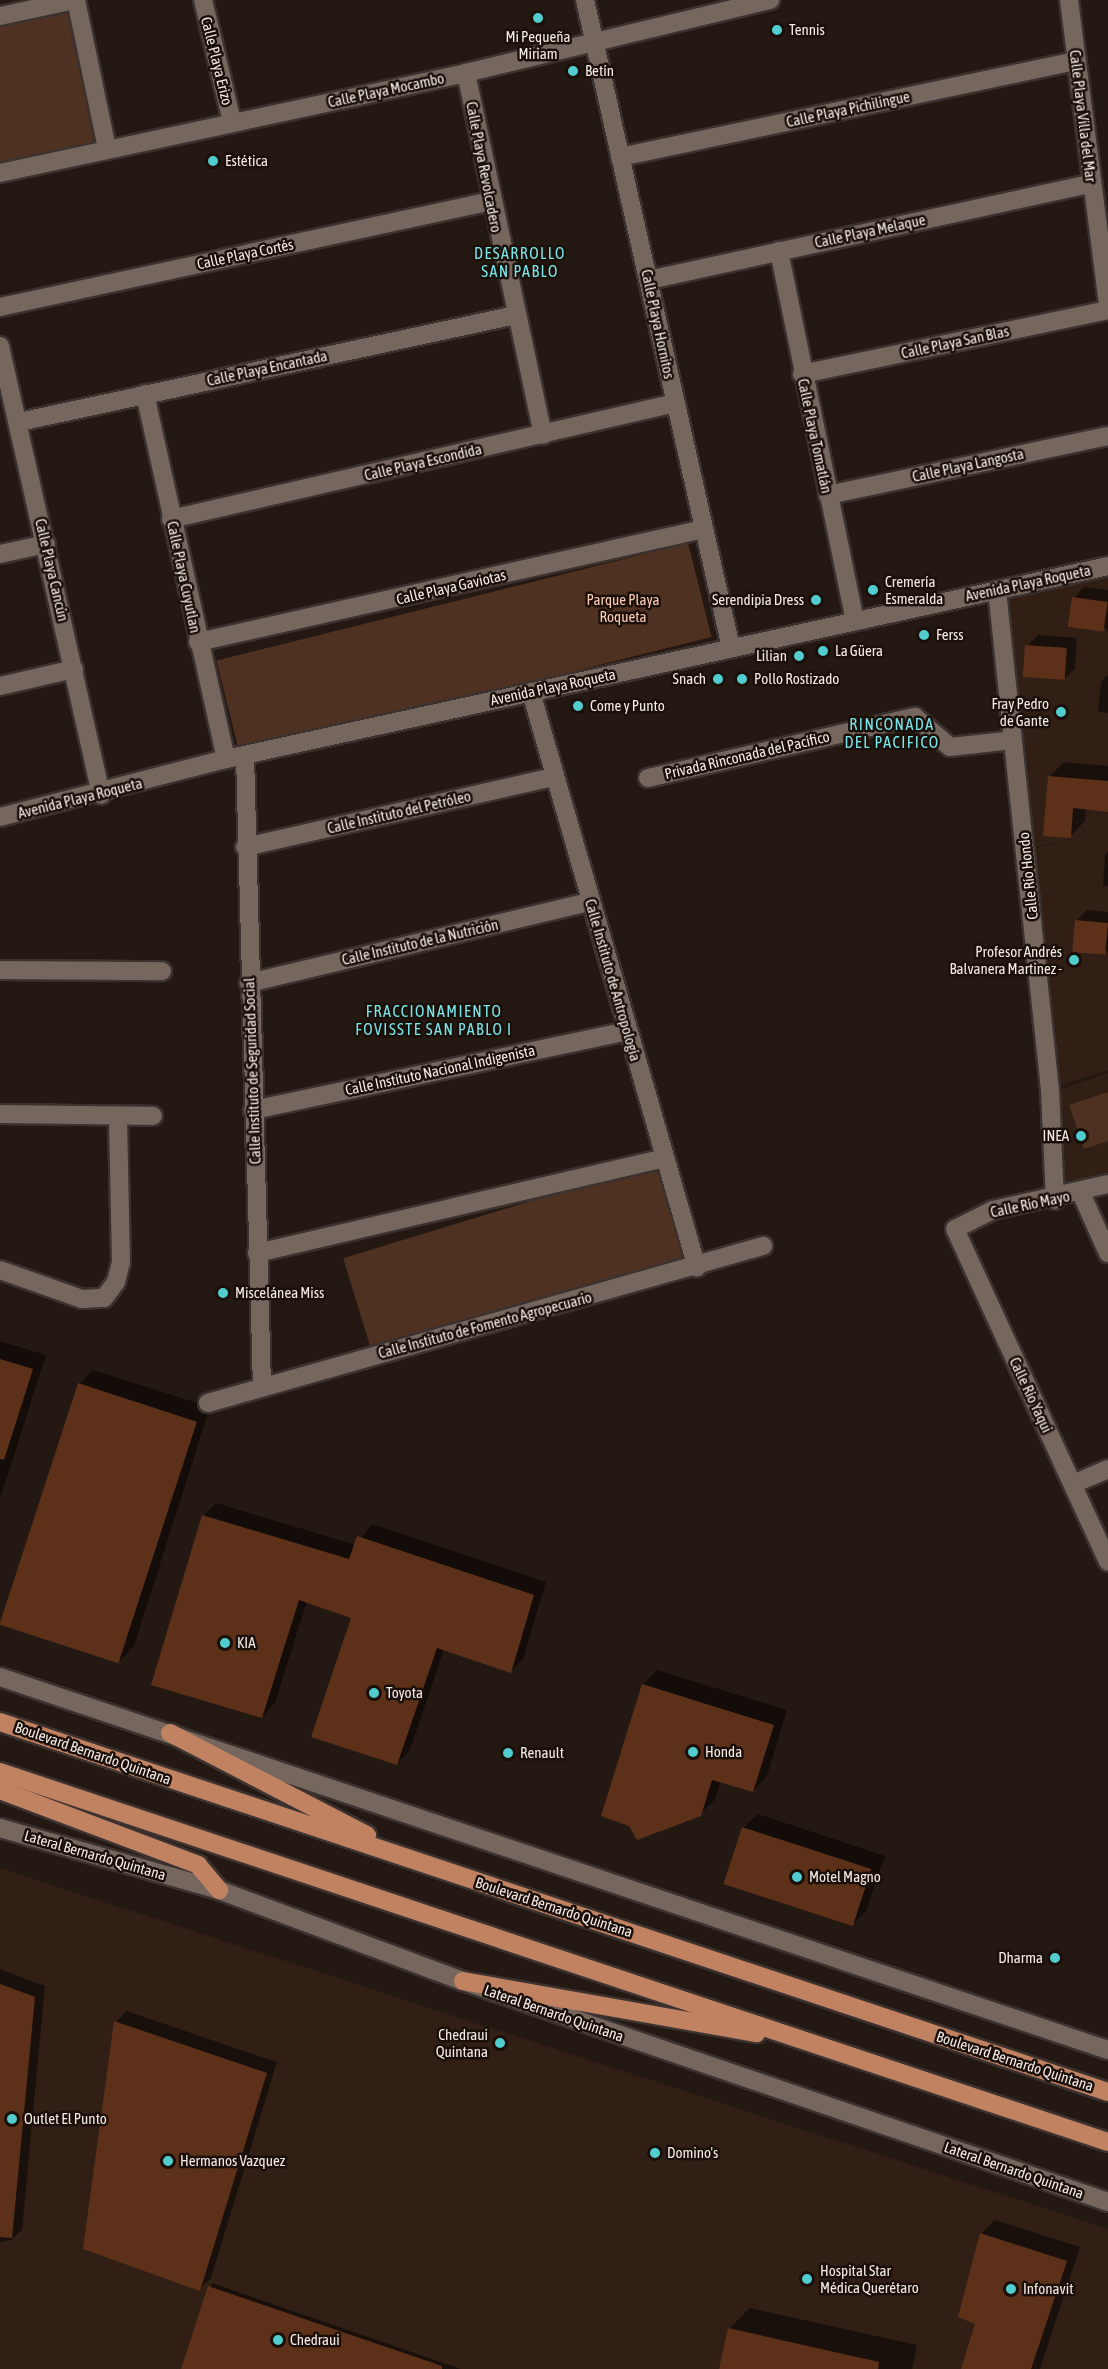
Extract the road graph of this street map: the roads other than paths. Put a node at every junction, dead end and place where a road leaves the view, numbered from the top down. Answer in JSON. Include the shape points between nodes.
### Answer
{"nodes":[{"id":1,"x":76,"y":0,"type":"edge"},
{"id":2,"x":205,"y":0,"type":"edge"},
{"id":3,"x":585,"y":0,"type":"edge"},
{"id":4,"x":770,"y":0,"type":"edge"},
{"id":5,"x":1069,"y":0,"type":"edge"},
{"id":6,"x":0,"y":16,"type":"edge"},
{"id":7,"x":594,"y":40,"type":"junction"},
{"id":8,"x":1075,"y":61,"type":"junction"},
{"id":9,"x":466,"y":73,"type":"junction"},
{"id":10,"x":232,"y":122,"type":"junction"},
{"id":11,"x":107,"y":149,"type":"junction"},
{"id":12,"x":620,"y":157,"type":"junction"},
{"id":13,"x":0,"y":173,"type":"edge"},
{"id":14,"x":1091,"y":184,"type":"junction"},
{"id":15,"x":490,"y":201,"type":"junction"},
{"id":16,"x":779,"y":251,"type":"junction"},
{"id":17,"x":649,"y":280,"type":"junction"},
{"id":18,"x":1108,"y":304,"type":"edge"},
{"id":19,"x":0,"y":307,"type":"edge"},
{"id":20,"x":1108,"y":310,"type":"edge"},
{"id":21,"x":516,"y":315,"type":"junction"},
{"id":22,"x":0,"y":346,"type":"edge"},
{"id":23,"x":802,"y":374,"type":"junction"},
{"id":24,"x":145,"y":394,"type":"junction"},
{"id":25,"x":676,"y":403,"type":"junction"},
{"id":26,"x":19,"y":422,"type":"junction"},
{"id":27,"x":543,"y":435,"type":"junction"},
{"id":28,"x":1108,"y":436,"type":"edge"},
{"id":29,"x":828,"y":495,"type":"junction"},
{"id":30,"x":171,"y":519,"type":"junction"},
{"id":31,"x":704,"y":529,"type":"junction"},
{"id":32,"x":46,"y":544,"type":"junction"},
{"id":33,"x":0,"y":554,"type":"edge"},
{"id":34,"x":1108,"y":566,"type":"edge"},
{"id":35,"x":997,"y":590,"type":"junction"},
{"id":36,"x":855,"y":621,"type":"junction"},
{"id":37,"x":198,"y":642,"type":"junction"},
{"id":38,"x":731,"y":648,"type":"junction"},
{"id":39,"x":74,"y":669,"type":"junction"},
{"id":40,"x":0,"y":686,"type":"edge"},
{"id":41,"x":531,"y":692,"type":"junction"},
{"id":42,"x":1013,"y":740,"type":"junction"},
{"id":43,"x":245,"y":755,"type":"junction"},
{"id":44,"x":226,"y":759,"type":"junction"},
{"id":45,"x":553,"y":777,"type":"junction"},
{"id":46,"x":648,"y":778,"type":"dead end"},
{"id":47,"x":101,"y":795,"type":"junction"},
{"id":48,"x":0,"y":817,"type":"edge"},
{"id":49,"x":245,"y":847,"type":"junction"},
{"id":50,"x":590,"y":902,"type":"junction"},
{"id":51,"x":0,"y":970,"type":"edge"},
{"id":52,"x":162,"y":971,"type":"dead end"},
{"id":53,"x":249,"y":983,"type":"junction"},
{"id":54,"x":628,"y":1031,"type":"junction"},
{"id":55,"x":253,"y":1110,"type":"junction"},
{"id":56,"x":0,"y":1114,"type":"edge"},
{"id":57,"x":118,"y":1116,"type":"junction"},
{"id":58,"x":153,"y":1116,"type":"dead end"},
{"id":59,"x":665,"y":1158,"type":"junction"},
{"id":60,"x":1108,"y":1184,"type":"edge"},
{"id":61,"x":1081,"y":1193,"type":"junction"},
{"id":62,"x":1054,"y":1200,"type":"junction"},
{"id":63,"x":956,"y":1229,"type":"joint"},
{"id":64,"x":762,"y":1246,"type":"dead end"},
{"id":65,"x":257,"y":1253,"type":"junction"},
{"id":66,"x":1108,"y":1253,"type":"edge"},
{"id":67,"x":697,"y":1268,"type":"junction"},
{"id":68,"x":0,"y":1270,"type":"edge"},
{"id":69,"x":262,"y":1387,"type":"junction"},
{"id":70,"x":208,"y":1403,"type":"dead end"},
{"id":71,"x":1108,"y":1469,"type":"edge"},
{"id":72,"x":1073,"y":1485,"type":"junction"},
{"id":73,"x":1108,"y":1561,"type":"edge"},
{"id":74,"x":0,"y":1677,"type":"edge"},
{"id":75,"x":0,"y":1722,"type":"edge"},
{"id":76,"x":170,"y":1733,"type":"junction"},
{"id":77,"x":0,"y":1772,"type":"edge"},
{"id":78,"x":0,"y":1790,"type":"edge"},
{"id":79,"x":0,"y":1827,"type":"edge"},
{"id":80,"x":416,"y":1861,"type":"junction"},
{"id":81,"x":219,"y":1890,"type":"junction"},
{"id":82,"x":463,"y":1982,"type":"junction"},
{"id":83,"x":817,"y":2044,"type":"junction"},
{"id":84,"x":1108,"y":2050,"type":"edge"},
{"id":85,"x":1108,"y":2092,"type":"edge"},
{"id":86,"x":1108,"y":2142,"type":"edge"},
{"id":87,"x":1108,"y":2202,"type":"edge"}],
"edges":[{"from":1,"to":6,"type":"street"},
{"from":1,"to":11,"type":"street"},
{"from":2,"to":10,"type":"street","name":"Calle Playa Erizo"},
{"from":3,"to":7,"type":"street","name":"Calle Playa Hornitos"},
{"from":4,"to":7,"type":"street","name":"Calle Playa Mocambo"},
{"from":5,"to":8,"type":"street","name":"Calle Playa Villa del Mar"},
{"from":7,"to":9,"type":"street","name":"Calle Playa Mocambo"},
{"from":7,"to":12,"type":"street","name":"Calle Playa Hornitos"},
{"from":8,"to":12,"type":"street","name":"Calle Playa Pichilingue"},
{"from":8,"to":14,"type":"street","name":"Calle Playa Villa del Mar"},
{"from":9,"to":10,"type":"street","name":"Calle Playa Mocambo"},
{"from":9,"to":15,"type":"street","name":"Calle Playa Revolcadero"},
{"from":10,"to":11,"type":"street","name":"Calle Playa Mocambo"},
{"from":11,"to":13,"type":"street","name":"Calle Playa Mocambo"},
{"from":12,"to":17,"type":"street","name":"Calle Playa Hornitos"},
{"from":14,"to":16,"type":"street","name":"Calle Playa Melaque"},
{"from":14,"to":18,"type":"street","name":"Calle Playa Villa del Mar"},
{"from":15,"to":19,"type":"street","name":"Calle Playa Cortés"},
{"from":15,"to":21,"type":"street","name":"Calle Playa Revolcadero"},
{"from":16,"to":17,"type":"street","name":"Calle Playa Melaque"},
{"from":16,"to":23,"type":"street","name":"Calle Playa Tomatlán"},
{"from":17,"to":25,"type":"street","name":"Calle Playa Hornitos"},
{"from":20,"to":23,"type":"street","name":"Calle Playa San Blas"},
{"from":21,"to":24,"type":"street","name":"Calle Playa Encantada"},
{"from":21,"to":27,"type":"street","name":"Calle Playa Revolcadero"},
{"from":22,"to":26,"type":"street","name":"Calle Playa Cancún"},
{"from":23,"to":29,"type":"street","name":"Calle Playa Tomatlán"},
{"from":24,"to":26,"type":"street","name":"Calle Playa Encantada"},
{"from":24,"to":30,"type":"street","name":"Calle Playa Cuyutlan"},
{"from":25,"to":27,"type":"street","name":"Calle Playa Escondida"},
{"from":25,"to":31,"type":"street","name":"Calle Playa Hornitos"},
{"from":26,"to":32,"type":"street","name":"Calle Playa Cancún"},
{"from":27,"to":30,"type":"street","name":"Calle Playa Escondida"},
{"from":28,"to":29,"type":"street","name":"Calle Playa Langosta"},
{"from":29,"to":36,"type":"street","name":"Calle Playa Tomatlán"},
{"from":30,"to":37,"type":"street","name":"Calle Playa Cuyutlan"},
{"from":31,"to":37,"type":"street","name":"Calle Playa Gaviotas"},
{"from":31,"to":38,"type":"street","name":"Calle Playa Hornitos"},
{"from":32,"to":33,"type":"street"},
{"from":32,"to":39,"type":"street","name":"Calle Playa Cancún"},
{"from":34,"to":35,"type":"street","name":"Avenida Playa Roqueta"},
{"from":35,"to":36,"type":"street","name":"Avenida Playa Roqueta"},
{"from":35,"to":42,"type":"street","name":"Calle Río Hondo"},
{"from":36,"to":38,"type":"street","name":"Avenida Playa Roqueta"},
{"from":37,"to":44,"type":"street","name":"Calle Playa Cuyutlan"},
{"from":38,"to":41,"type":"street","name":"Avenida Playa Roqueta"},
{"from":39,"to":40,"type":"street"},
{"from":39,"to":47,"type":"street","name":"Calle Playa Cancún"},
{"from":41,"to":43,"type":"street","name":"Avenida Playa Roqueta"},
{"from":41,"to":45,"type":"street","name":"Calle Instituto de Antropología"},
{"from":42,"to":46,"type":"street","name":"Privada Rinconada del Pacífico","via":[[950,747],[915,717]]},
{"from":42,"to":62,"type":"street","name":"Calle Río Hondo","via":[[1050,1090]]},
{"from":43,"to":44,"type":"street","name":"Avenida Playa Roqueta"},
{"from":43,"to":49,"type":"street","name":"Calle Instituto de Seguridad Social"},
{"from":44,"to":47,"type":"street","name":"Avenida Playa Roqueta"},
{"from":45,"to":49,"type":"street","name":"Calle Instituto del Petróleo"},
{"from":45,"to":50,"type":"street","name":"Calle Instituto de Antropología"},
{"from":47,"to":48,"type":"street","name":"Avenida Playa Roqueta"},
{"from":49,"to":53,"type":"street","name":"Calle Instituto de Seguridad Social"},
{"from":50,"to":53,"type":"street","name":"Calle Instituto de la Nutrición"},
{"from":50,"to":54,"type":"street","name":"Calle Instituto de Antropología"},
{"from":51,"to":52,"type":"street"},
{"from":53,"to":55,"type":"street","name":"Calle Instituto de Seguridad Social"},
{"from":54,"to":55,"type":"street","name":"Calle Instituto Nacional Indigenista"},
{"from":54,"to":59,"type":"street","name":"Calle Instituto de Antropología"},
{"from":55,"to":65,"type":"street","name":"Calle Instituto de Seguridad Social"},
{"from":56,"to":57,"type":"street"},
{"from":57,"to":58,"type":"street"},
{"from":57,"to":68,"type":"street","via":[[122,1262],[104,1298],[82,1299]]},
{"from":59,"to":65,"type":"street"},
{"from":59,"to":67,"type":"street","name":"Calle Instituto de Antropología"},
{"from":60,"to":61,"type":"street","name":"Calle Río Mayo"},
{"from":61,"to":62,"type":"street","name":"Calle Río Mayo"},
{"from":61,"to":66,"type":"street"},
{"from":62,"to":63,"type":"street","name":"Calle Río Mayo","via":[[993,1210]]},
{"from":63,"to":72,"type":"street","name":"Calle Río Yaqui"},
{"from":64,"to":67,"type":"street","name":"Calle Instituto de Fomento Agropecuario"},
{"from":65,"to":69,"type":"street","name":"Calle Instituto de Seguridad Social"},
{"from":67,"to":69,"type":"street","name":"Calle Instituto de Fomento Agropecuario"},
{"from":69,"to":70,"type":"street","name":"Calle Instituto de Fomento Agropecuario"},
{"from":71,"to":72,"type":"street"},
{"from":72,"to":73,"type":"street","name":"Calle Río Yaqui"},
{"from":74,"to":76,"type":"street"},
{"from":75,"to":80,"type":"main road","name":"Boulevard Bernardo Quintana"},
{"from":76,"to":80,"type":"main road"},
{"from":76,"to":84,"type":"street"},
{"from":77,"to":83,"type":"main road"},
{"from":78,"to":81,"type":"main road","via":[[198,1865]]},
{"from":79,"to":81,"type":"street","name":"Lateral Bernardo Quintana"},
{"from":80,"to":85,"type":"main road","name":"Boulevard Bernardo Quintana"},
{"from":81,"to":82,"type":"street","name":"Lateral Bernardo Quintana"},
{"from":82,"to":83,"type":"main road"},
{"from":82,"to":87,"type":"street","name":"Lateral Bernardo Quintana"},
{"from":83,"to":86,"type":"main road"}]}
